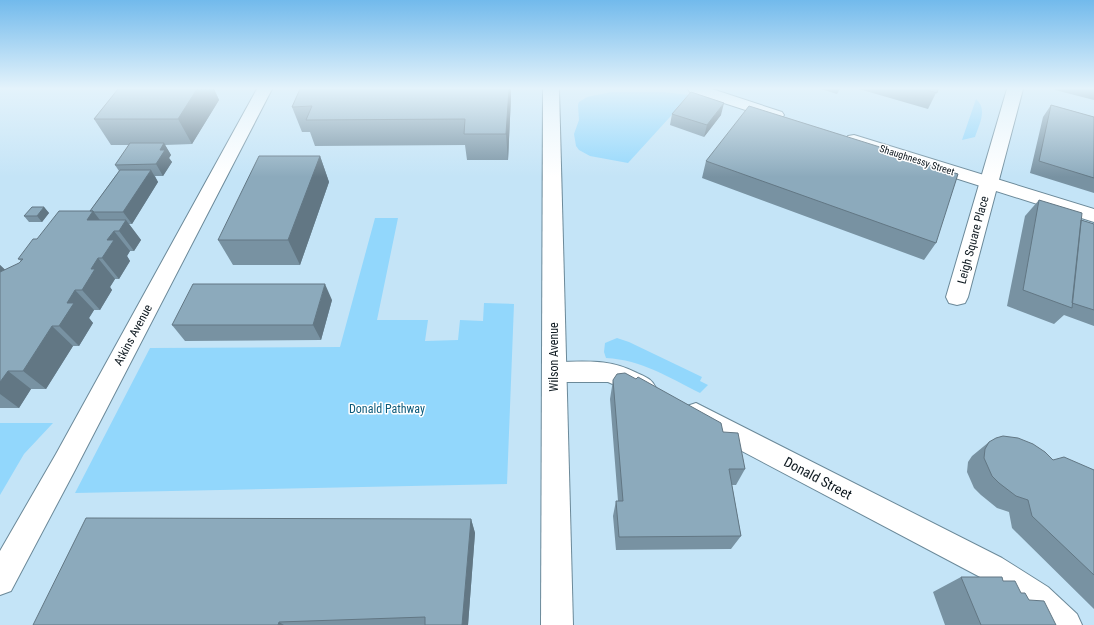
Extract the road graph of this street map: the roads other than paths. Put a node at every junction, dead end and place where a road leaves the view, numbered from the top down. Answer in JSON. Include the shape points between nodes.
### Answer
{"nodes":[{"id":1,"x":249,"y":118,"type":"edge"},
{"id":2,"x":551,"y":118,"type":"edge"},
{"id":3,"x":784,"y":118,"type":"edge"},
{"id":4,"x":1006,"y":118,"type":"edge"},
{"id":5,"x":790,"y":120,"type":"edge"},
{"id":6,"x":842,"y":136,"type":"edge"},
{"id":7,"x":989,"y":182,"type":"junction"},
{"id":8,"x":1094,"y":216,"type":"edge"},
{"id":9,"x":957,"y":297,"type":"dead end"},
{"id":10,"x":554,"y":372,"type":"junction"},
{"id":11,"x":0,"y":580,"type":"edge"},
{"id":12,"x":557,"y":625,"type":"edge"},
{"id":13,"x":1066,"y":625,"type":"edge"}],
"edges":[{"from":1,"to":11,"type":"street","name":"Atkins Avenue"},
{"from":2,"to":10,"type":"street","name":"Wilson Avenue"},
{"from":3,"to":5,"type":"street"},
{"from":4,"to":7,"type":"street","name":"Leigh Square Place"},
{"from":6,"to":7,"type":"street","name":"Shaughnessy Street"},
{"from":7,"to":8,"type":"street","name":"Shaughnessy Street"},
{"from":7,"to":9,"type":"street","name":"Leigh Square Place"},
{"from":10,"to":12,"type":"street","name":"Wilson Avenue"},
{"from":10,"to":13,"type":"street","name":"Donald Street","via":[[608,372],[619,375],[992,568],[1037,598]]}]}
